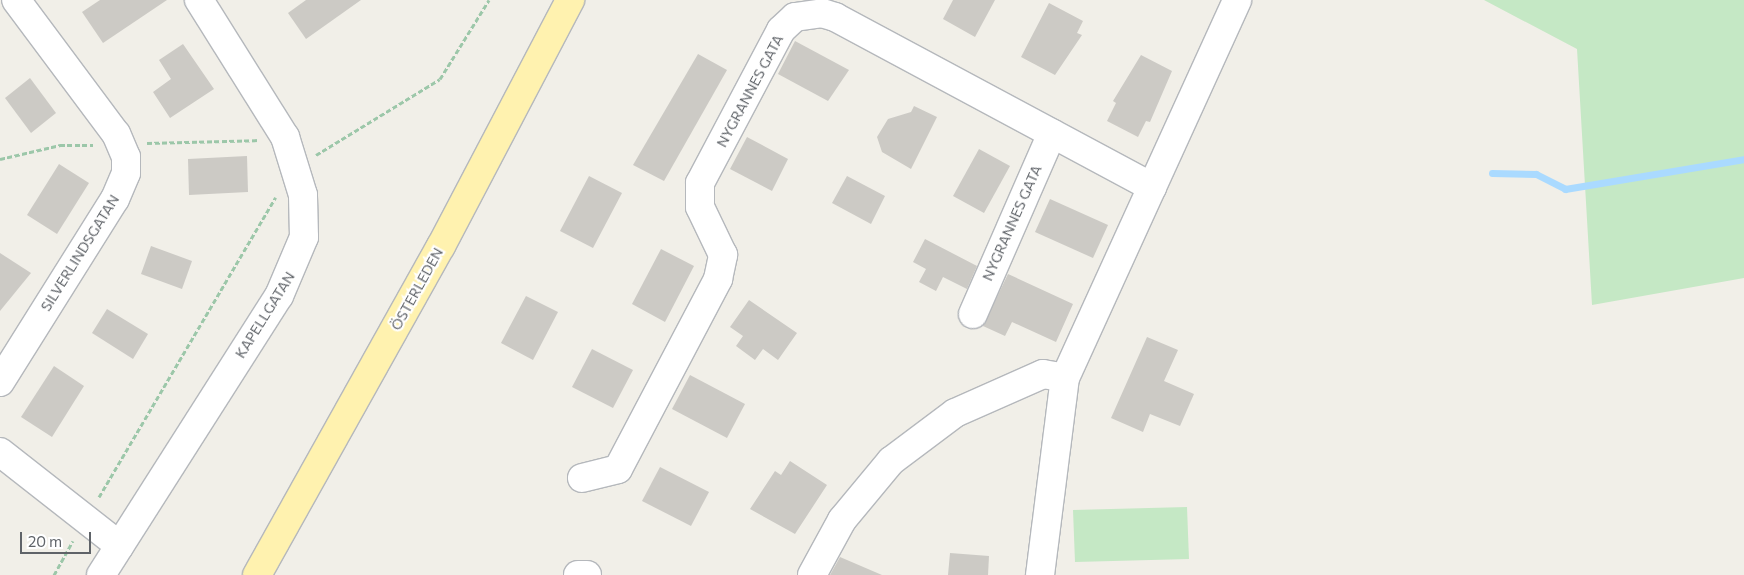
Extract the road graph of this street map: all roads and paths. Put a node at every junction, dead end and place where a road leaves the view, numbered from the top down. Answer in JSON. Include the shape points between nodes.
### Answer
{"nodes":[{"id":1,"x":16,"y":0,"type":"edge"},
{"id":2,"x":489,"y":0,"type":"edge"},
{"id":3,"x":570,"y":0,"type":"edge"},
{"id":4,"x":1237,"y":0,"type":"edge"},
{"id":5,"x":210,"y":5,"type":"edge"},
{"id":6,"x":1052,"y":133,"type":"junction"},
{"id":7,"x":267,"y":142,"type":"dead end"},
{"id":8,"x":121,"y":144,"type":"junction"},
{"id":9,"x":0,"y":159,"type":"edge"},
{"id":10,"x":296,"y":164,"type":"junction"},
{"id":11,"x":1152,"y":187,"type":"junction"},
{"id":12,"x":973,"y":314,"type":"dead end"},
{"id":13,"x":1065,"y":378,"type":"junction"},
{"id":14,"x":0,"y":382,"type":"edge"},
{"id":15,"x":1,"y":454,"type":"edge"},
{"id":16,"x":582,"y":478,"type":"dead end"},
{"id":17,"x":86,"y":520,"type":"junction"},
{"id":18,"x":120,"y":546,"type":"junction"},
{"id":19,"x":54,"y":575,"type":"edge"},
{"id":20,"x":101,"y":575,"type":"edge"},
{"id":21,"x":257,"y":575,"type":"edge"},
{"id":22,"x":578,"y":575,"type":"edge"},
{"id":23,"x":587,"y":575,"type":"edge"},
{"id":24,"x":812,"y":575,"type":"edge"},
{"id":25,"x":1040,"y":575,"type":"edge"}],
"edges":[{"from":1,"to":8,"type":"street","name":"SILVERLINDSGATAN"},
{"from":2,"to":10,"type":"path","via":[[440,79]]},
{"from":3,"to":21,"type":"main road","name":"ÖSTERLEDEN","via":[[441,246]]},
{"from":4,"to":11,"type":"street"},
{"from":5,"to":10,"type":"street","name":"KAPELLGATAN","via":[[273,112]]},
{"from":6,"to":11,"type":"street","name":"NYGRANNES GATA"},
{"from":6,"to":12,"type":"street","name":"NYGRANNES GATA"},
{"from":6,"to":16,"type":"street","name":"NYGRANNES GATA","via":[[835,17],[808,13],[795,17],[781,30],[700,183],[700,207],[723,255],[718,279],[618,469]]},
{"from":7,"to":8,"type":"path"},
{"from":8,"to":9,"type":"path","via":[[60,145]]},
{"from":8,"to":14,"type":"street","name":"SILVERLINDSGATAN","via":[[126,165],[122,187]]},
{"from":10,"to":17,"type":"path","via":[[279,170],[281,188]]},
{"from":10,"to":18,"type":"street","name":"KAPELLGATAN","via":[[304,223],[291,276]]},
{"from":11,"to":13,"type":"street"},
{"from":13,"to":24,"type":"street","via":[[1043,374],[955,413],[892,461],[842,520]]},
{"from":13,"to":25,"type":"street"},
{"from":15,"to":17,"type":"street"},
{"from":17,"to":18,"type":"street"},
{"from":17,"to":19,"type":"path"},
{"from":18,"to":20,"type":"street","name":"KAPELLGATAN"},
{"from":22,"to":23,"type":"street"}]}
